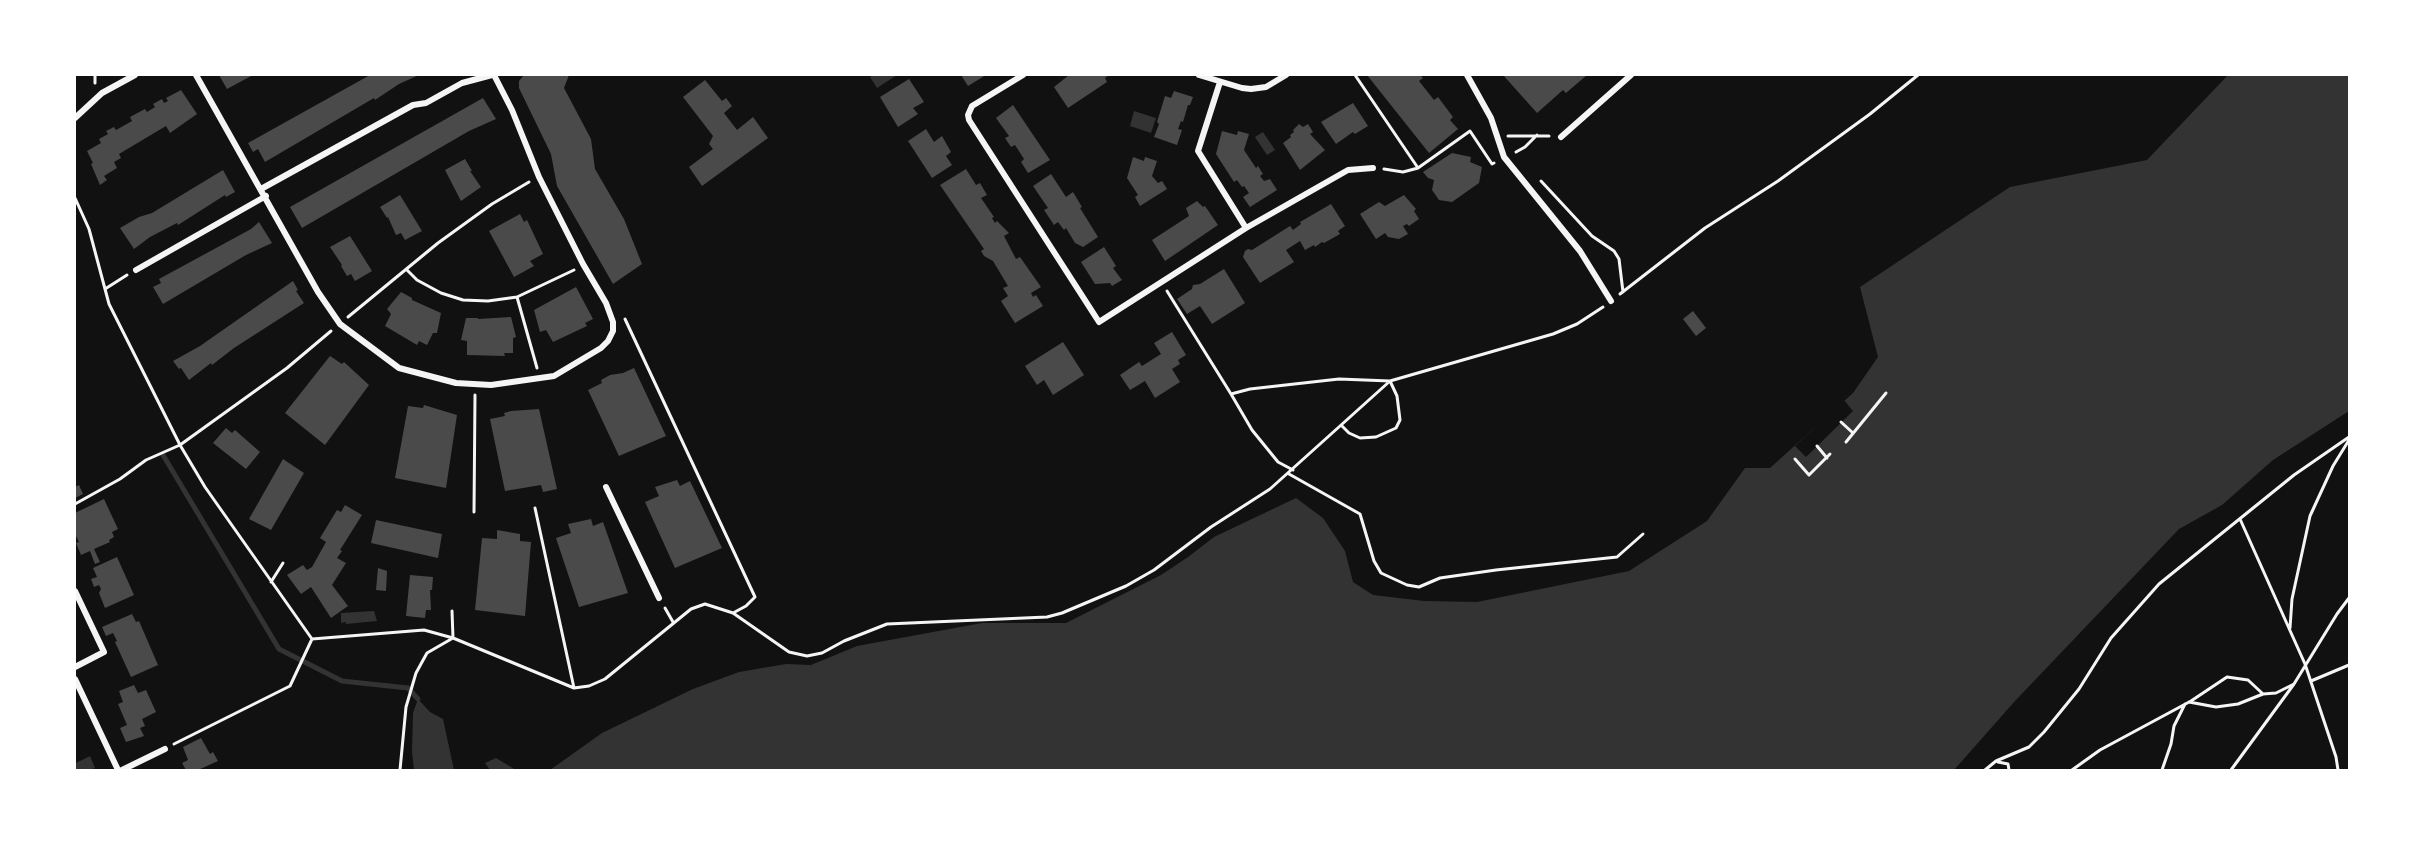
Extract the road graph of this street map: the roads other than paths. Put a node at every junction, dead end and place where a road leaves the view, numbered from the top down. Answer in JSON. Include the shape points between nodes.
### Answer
{"nodes":[{"id":1,"x":135,"y":75,"type":"edge"},
{"id":2,"x":196,"y":75,"type":"edge"},
{"id":3,"x":493,"y":75,"type":"edge"},
{"id":4,"x":1023,"y":75,"type":"edge"},
{"id":5,"x":1199,"y":75,"type":"edge"},
{"id":6,"x":1286,"y":75,"type":"edge"},
{"id":7,"x":1467,"y":75,"type":"edge"},
{"id":8,"x":1631,"y":75,"type":"edge"},
{"id":9,"x":1220,"y":82,"type":"junction"},
{"id":10,"x":75,"y":118,"type":"edge"},
{"id":11,"x":1561,"y":137,"type":"dead end"},
{"id":12,"x":1373,"y":168,"type":"road end"},
{"id":13,"x":261,"y":189,"type":"junction"},
{"id":14,"x":266,"y":196,"type":"junction"},
{"id":15,"x":1246,"y":228,"type":"junction"},
{"id":16,"x":136,"y":270,"type":"road end"},
{"id":17,"x":1611,"y":302,"type":"road end"},
{"id":18,"x":606,"y":488,"type":"dead end"},
{"id":19,"x":75,"y":591,"type":"edge"},
{"id":20,"x":659,"y":598,"type":"road end"},
{"id":21,"x":75,"y":667,"type":"edge"},
{"id":22,"x":75,"y":679,"type":"edge"},
{"id":23,"x":165,"y":749,"type":"road end"},
{"id":24,"x":120,"y":770,"type":"edge"}],
"edges":[{"from":1,"to":10,"type":"street","via":[[102,93]]},
{"from":2,"to":13,"type":"street"},
{"from":3,"to":13,"type":"street","via":[[462,83],[426,103],[414,105]]},
{"from":3,"to":14,"type":"street","via":[[539,177],[611,312],[613,331],[602,348],[554,376],[475,384],[431,378],[399,368],[340,324],[318,292]]},
{"from":4,"to":15,"type":"street","via":[[972,106],[969,120],[1099,322]]},
{"from":5,"to":9,"type":"street"},
{"from":6,"to":9,"type":"street","via":[[1258,88]]},
{"from":7,"to":17,"type":"street","via":[[1491,118],[1504,157],[1580,251]]},
{"from":8,"to":11,"type":"street"},
{"from":9,"to":15,"type":"street","via":[[1198,151]]},
{"from":12,"to":15,"type":"street","via":[[1348,170]]},
{"from":13,"to":14,"type":"street"},
{"from":14,"to":16,"type":"street"},
{"from":18,"to":20,"type":"street"},
{"from":19,"to":21,"type":"street","via":[[104,652]]},
{"from":22,"to":24,"type":"street"},
{"from":23,"to":24,"type":"street"}]}
